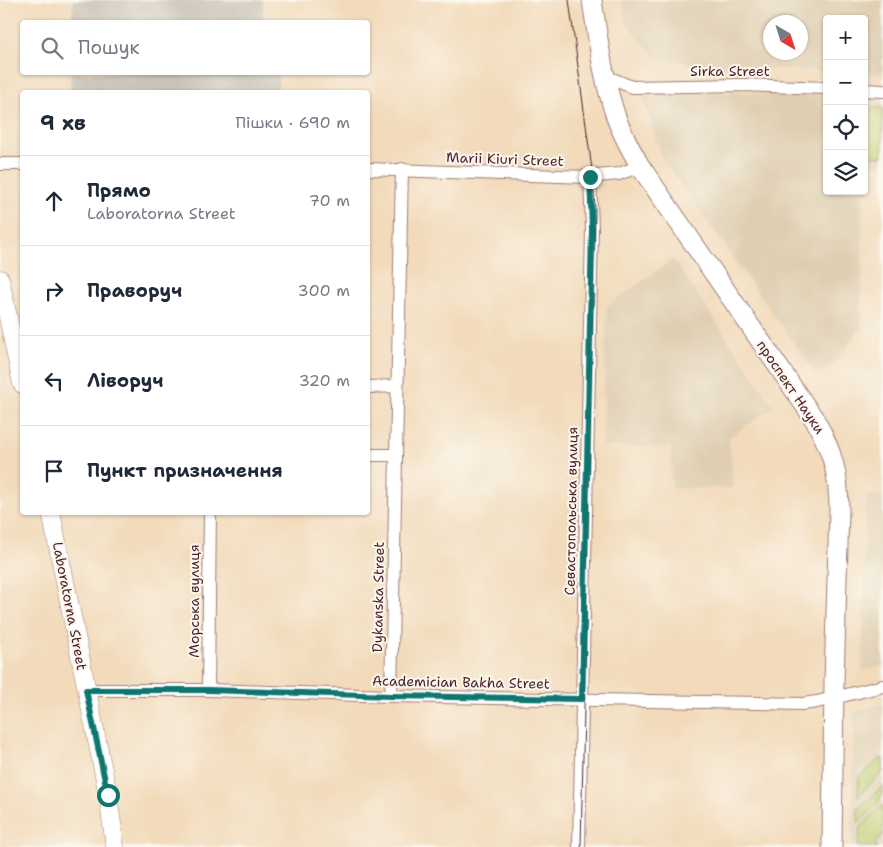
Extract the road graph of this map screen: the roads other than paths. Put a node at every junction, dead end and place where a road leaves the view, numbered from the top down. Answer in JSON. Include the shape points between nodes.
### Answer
{"nodes":[{"id":1,"x":592,"y":0,"type":"edge"},
{"id":2,"x":605,"y":76,"type":"junction"},
{"id":3,"x":823,"y":88,"type":"edge"},
{"id":4,"x":868,"y":90,"type":"edge"},
{"id":5,"x":883,"y":91,"type":"edge"},
{"id":6,"x":0,"y":164,"type":"edge"},
{"id":7,"x":20,"y":164,"type":"edge"},
{"id":8,"x":640,"y":166,"type":"junction"},
{"id":9,"x":370,"y":169,"type":"edge"},
{"id":10,"x":402,"y":169,"type":"junction"},
{"id":11,"x":590,"y":177,"type":"junction"},
{"id":12,"x":0,"y":279,"type":"edge"},
{"id":13,"x":3,"y":314,"type":"edge"},
{"id":14,"x":20,"y":377,"type":"edge"},
{"id":15,"x":397,"y":386,"type":"junction"},
{"id":16,"x":370,"y":387,"type":"edge"},
{"id":17,"x":370,"y":455,"type":"edge"},
{"id":18,"x":395,"y":455,"type":"junction"},
{"id":19,"x":52,"y":515,"type":"edge"},
{"id":20,"x":210,"y":515,"type":"edge"},
{"id":21,"x":883,"y":686,"type":"edge"},
{"id":22,"x":86,"y":690,"type":"junction"},
{"id":23,"x":208,"y":690,"type":"junction"},
{"id":24,"x":391,"y":696,"type":"junction"},
{"id":25,"x":582,"y":699,"type":"junction"},
{"id":26,"x":834,"y":699,"type":"junction"},
{"id":27,"x":115,"y":847,"type":"edge"},
{"id":28,"x":578,"y":847,"type":"edge"},
{"id":29,"x":832,"y":847,"type":"edge"}],
"edges":[{"from":1,"to":2,"type":"main road","name":"проспект Науки"},
{"from":2,"to":3,"type":"street","name":"Sirka Street","via":[[632,87]]},
{"from":2,"to":8,"type":"main road","name":"проспект Науки","via":[[616,118]]},
{"from":4,"to":5,"type":"street"},
{"from":6,"to":7,"type":"street"},
{"from":8,"to":11,"type":"street","name":"Marii Kiuri Street","via":[[619,174]]},
{"from":8,"to":26,"type":"main road","name":"проспект Науки","via":[[797,393],[830,448],[839,490]]},
{"from":9,"to":10,"type":"street","name":"Marii Kiuri Street"},
{"from":10,"to":11,"type":"street","name":"Marii Kiuri Street"},
{"from":10,"to":15,"type":"street","name":"Dykanska Street"},
{"from":11,"to":25,"type":"street","name":"Севастопольська вулиця","via":[[592,229]]},
{"from":12,"to":13,"type":"main road"},
{"from":13,"to":14,"type":"main road"},
{"from":15,"to":16,"type":"street"},
{"from":15,"to":18,"type":"street","name":"Dykanska Street"},
{"from":17,"to":18,"type":"street"},
{"from":18,"to":24,"type":"street","name":"Dykanska Street"},
{"from":19,"to":22,"type":"main road","name":"Laboratorna Street"},
{"from":20,"to":23,"type":"street","name":"Морська вулиця"},
{"from":21,"to":26,"type":"street","name":"Academician Bakha Street"},
{"from":22,"to":23,"type":"street","name":"Academician Bakha Street"},
{"from":22,"to":27,"type":"main road","name":"Laboratorna Street","via":[[108,795]]},
{"from":23,"to":24,"type":"street","name":"Academician Bakha Street"},
{"from":24,"to":25,"type":"street","name":"Academician Bakha Street"},
{"from":25,"to":26,"type":"street","name":"Academician Bakha Street","via":[[803,704]]},
{"from":25,"to":28,"type":"street","name":"Севастопольська вулиця"},
{"from":26,"to":29,"type":"main road","name":"проспект Науки"}]}
